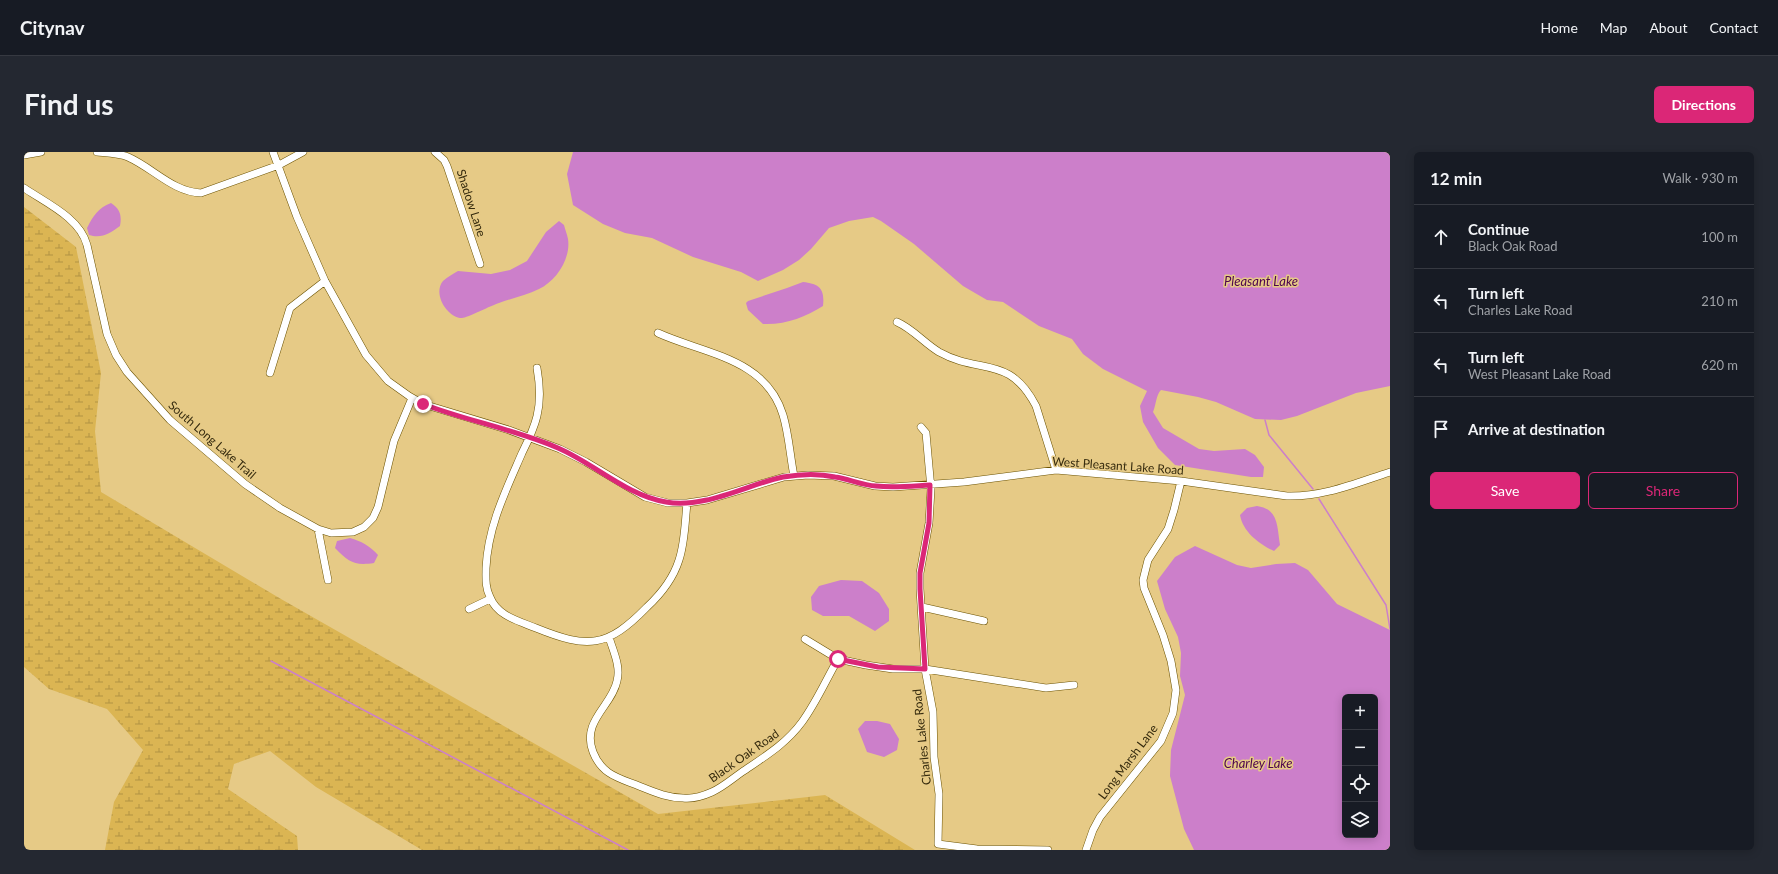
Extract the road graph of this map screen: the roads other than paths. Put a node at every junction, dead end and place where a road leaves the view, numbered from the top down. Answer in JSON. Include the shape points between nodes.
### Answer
{"nodes":[{"id":1,"x":41,"y":152,"type":"edge"},
{"id":2,"x":97,"y":152,"type":"edge"},
{"id":3,"x":273,"y":152,"type":"edge"},
{"id":4,"x":303,"y":152,"type":"edge"},
{"id":5,"x":435,"y":152,"type":"edge"},
{"id":6,"x":24,"y":156,"type":"edge"},
{"id":7,"x":279,"y":165,"type":"junction"},
{"id":8,"x":24,"y":188,"type":"edge"},
{"id":9,"x":480,"y":264,"type":"dead end"},
{"id":10,"x":325,"y":281,"type":"junction"},
{"id":11,"x":897,"y":322,"type":"dead end"},
{"id":12,"x":658,"y":333,"type":"dead end"},
{"id":13,"x":537,"y":368,"type":"dead end"},
{"id":14,"x":270,"y":373,"type":"dead end"},
{"id":15,"x":412,"y":398,"type":"junction"},
{"id":16,"x":921,"y":427,"type":"dead end"},
{"id":17,"x":529,"y":437,"type":"junction"},
{"id":18,"x":1056,"y":470,"type":"junction"},
{"id":19,"x":1390,"y":472,"type":"edge"},
{"id":20,"x":794,"y":476,"type":"junction"},
{"id":21,"x":1181,"y":481,"type":"junction"},
{"id":22,"x":930,"y":485,"type":"junction"},
{"id":23,"x":686,"y":503,"type":"junction"},
{"id":24,"x":318,"y":529,"type":"junction"},
{"id":25,"x":328,"y":580,"type":"dead end"},
{"id":26,"x":490,"y":599,"type":"junction"},
{"id":27,"x":922,"y":607,"type":"junction"},
{"id":28,"x":469,"y":609,"type":"dead end"},
{"id":29,"x":984,"y":621,"type":"dead end"},
{"id":30,"x":609,"y":637,"type":"junction"},
{"id":31,"x":805,"y":639,"type":"dead end"},
{"id":32,"x":838,"y":659,"type":"junction"},
{"id":33,"x":925,"y":669,"type":"junction"},
{"id":34,"x":1074,"y":685,"type":"dead end"},
{"id":35,"x":1048,"y":850,"type":"edge"},
{"id":36,"x":1086,"y":850,"type":"edge"}],
"edges":[{"from":1,"to":6,"type":"street"},
{"from":2,"to":7,"type":"street","via":[[127,157],[146,166],[178,188],[193,193],[209,191]]},
{"from":3,"to":7,"type":"street","name":"West Pleasant Lake Road"},
{"from":4,"to":7,"type":"street"},
{"from":5,"to":9,"type":"street","name":"Shadow Lane","via":[[447,166]]},
{"from":7,"to":10,"type":"street","name":"West Pleasant Lake Road","via":[[297,217]]},
{"from":8,"to":24,"type":"street","name":"South Long Lake Trail","via":[[72,220],[82,231],[107,334],[127,372],[170,420],[245,484],[280,508]]},
{"from":10,"to":14,"type":"street","via":[[290,308]]},
{"from":10,"to":15,"type":"street","name":"West Pleasant Lake Road","via":[[372,363],[388,381]]},
{"from":11,"to":18,"type":"street","via":[[949,357],[1001,369],[1018,380],[1036,406]]},
{"from":12,"to":20,"type":"street","via":[[742,364],[761,379],[783,414]]},
{"from":13,"to":17,"type":"street","via":[[540,387],[539,407]]},
{"from":15,"to":17,"type":"street","name":"West Pleasant Lake Road","via":[[435,408]]},
{"from":15,"to":24,"type":"street","name":"South Long Lake Trail","via":[[394,441],[373,518],[364,527],[348,533],[331,533]]},
{"from":16,"to":22,"type":"street","name":"Charles Lake Road","via":[[926,433]]},
{"from":17,"to":23,"type":"street","name":"West Pleasant Lake Road","via":[[578,458],[645,497],[668,503]]},
{"from":17,"to":26,"type":"street","via":[[491,531],[486,582]]},
{"from":18,"to":21,"type":"street","name":"West Pleasant Lake Road"},
{"from":18,"to":22,"type":"street","name":"West Pleasant Lake Road"},
{"from":19,"to":21,"type":"street","name":"West Pleasant Lake Road","via":[[1341,489],[1302,496]]},
{"from":20,"to":22,"type":"street","name":"West Pleasant Lake Road","via":[[834,476],[863,484],[888,487]]},
{"from":20,"to":23,"type":"street","name":"West Pleasant Lake Road","via":[[771,480],[707,500]]},
{"from":21,"to":36,"type":"street","name":"Long Marsh Lane","via":[[1168,528],[1148,560],[1143,580],[1171,661],[1176,690],[1173,713],[1162,740],[1100,817]]},
{"from":22,"to":27,"type":"street","name":"Charles Lake Road","via":[[929,523],[920,573]]},
{"from":23,"to":30,"type":"street","via":[[682,548],[674,573],[660,594],[633,622]]},
{"from":24,"to":25,"type":"street"},
{"from":26,"to":28,"type":"street"},
{"from":26,"to":30,"type":"street","via":[[504,614],[562,638],[590,642]]},
{"from":27,"to":29,"type":"street"},
{"from":27,"to":33,"type":"street","name":"Charles Lake Road"},
{"from":30,"to":32,"type":"street","name":"Black Oak Road","via":[[618,674],[615,688],[592,726],[592,751],[606,772],[673,798],[693,798],[712,792],[784,742],[803,722]]},
{"from":31,"to":32,"type":"street"},
{"from":32,"to":33,"type":"street","via":[[878,667]]},
{"from":33,"to":34,"type":"street","via":[[1046,688]]},
{"from":33,"to":35,"type":"street","name":"Charles Lake Road","via":[[933,712],[934,757],[939,794],[938,844],[977,849]]}]}
